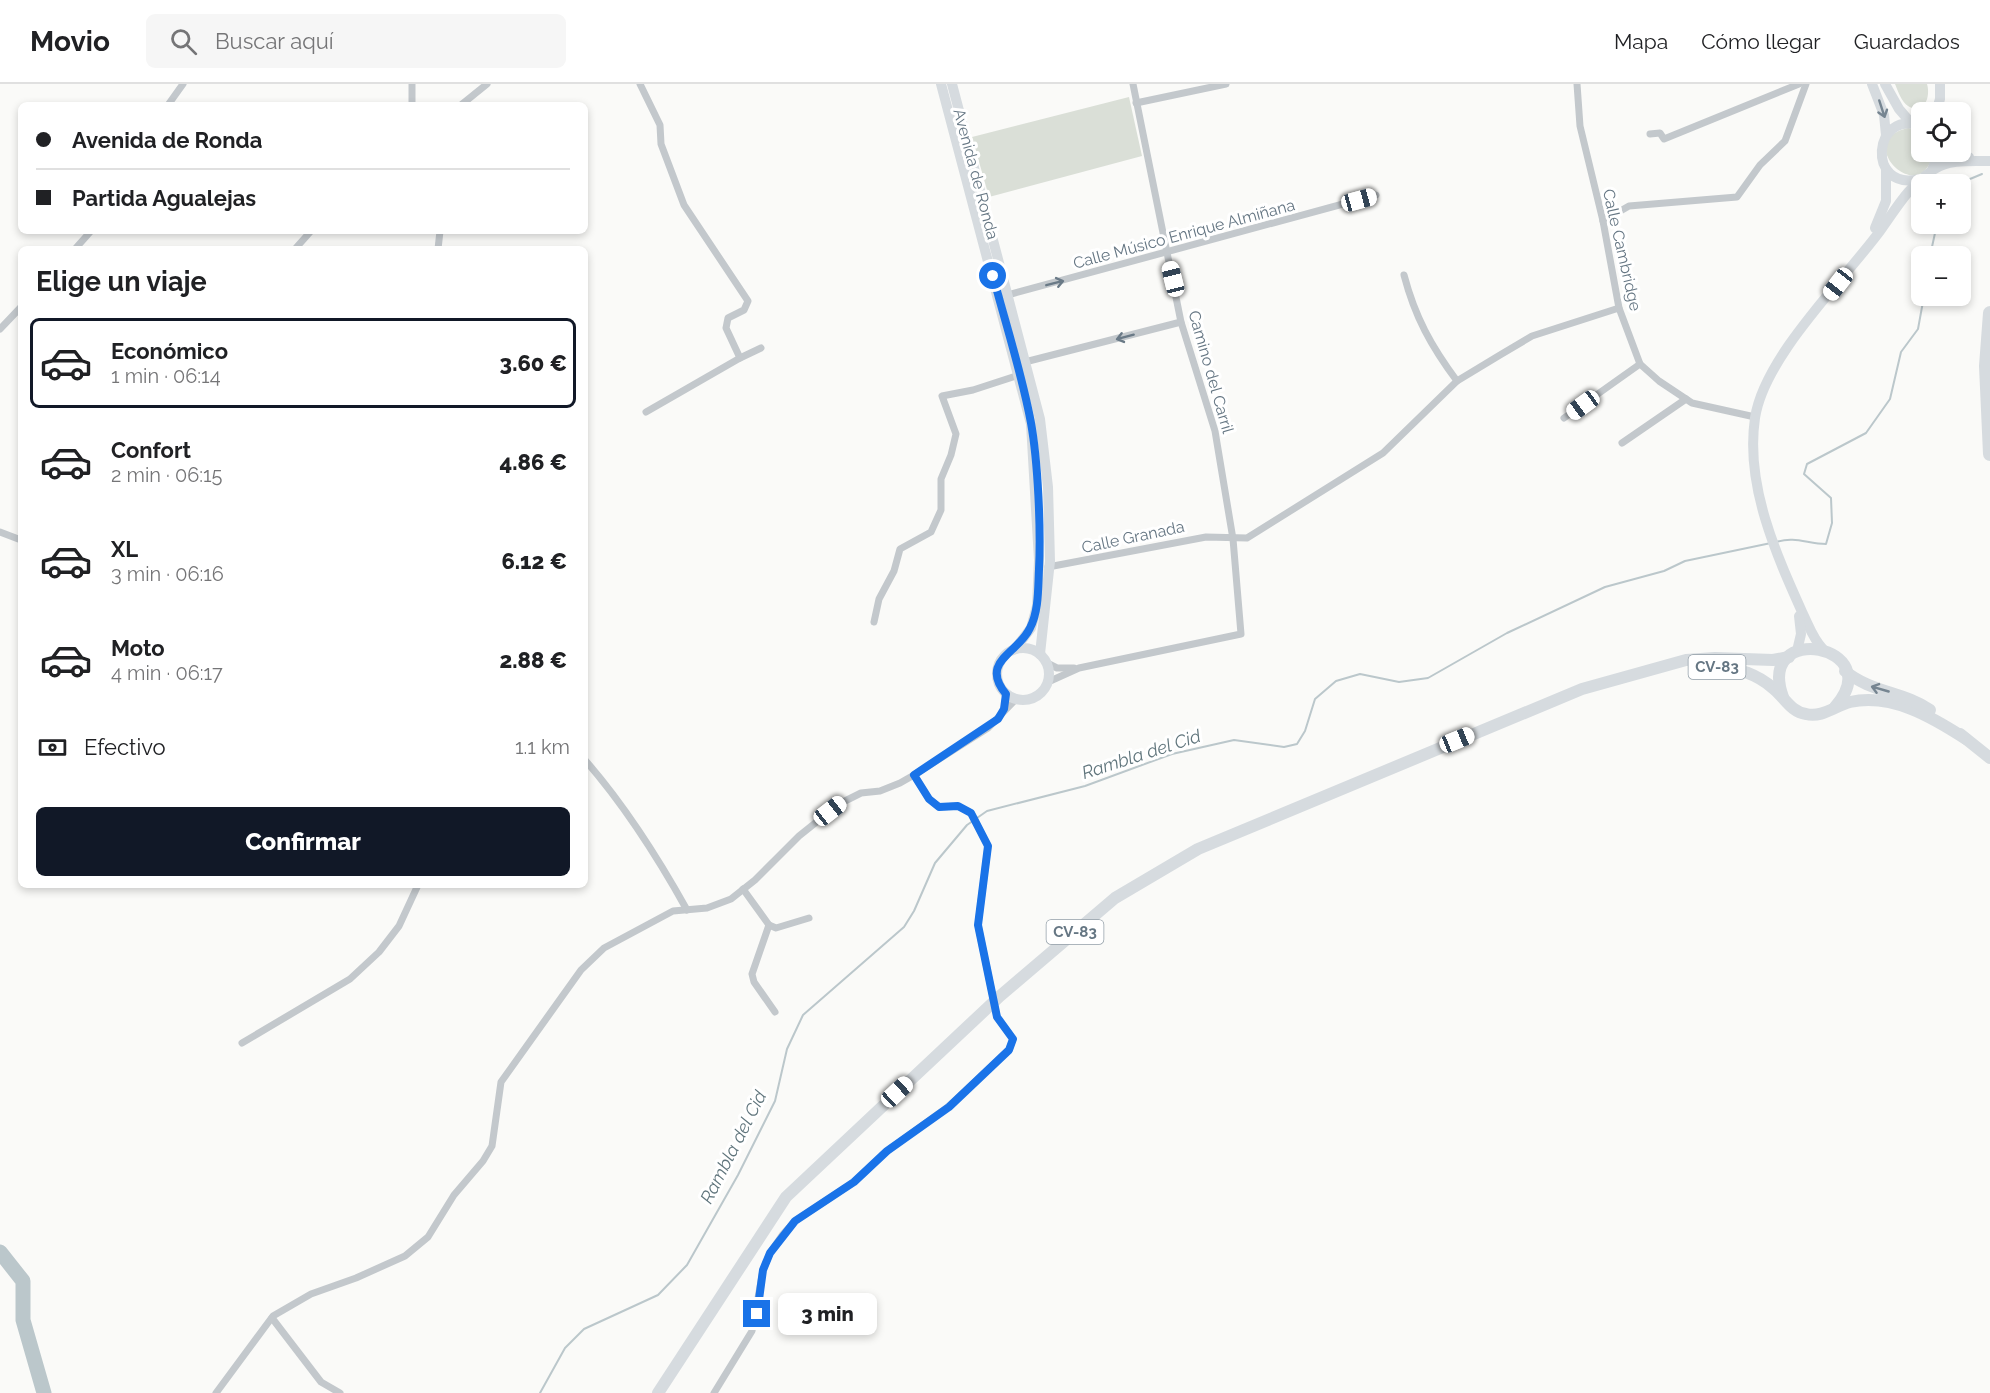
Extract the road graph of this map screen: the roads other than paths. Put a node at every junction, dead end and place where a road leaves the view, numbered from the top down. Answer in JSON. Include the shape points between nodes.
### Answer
{"nodes":[{"id":1,"x":183,"y":84,"type":"edge"},
{"id":2,"x":412,"y":84,"type":"edge"},
{"id":3,"x":488,"y":84,"type":"edge"},
{"id":4,"x":640,"y":84,"type":"edge"},
{"id":5,"x":941,"y":84,"type":"edge"},
{"id":6,"x":952,"y":84,"type":"edge"},
{"id":7,"x":1133,"y":84,"type":"edge"},
{"id":8,"x":1226,"y":84,"type":"edge"},
{"id":9,"x":1577,"y":84,"type":"edge"},
{"id":10,"x":1798,"y":84,"type":"edge"},
{"id":11,"x":1806,"y":84,"type":"edge"},
{"id":12,"x":1872,"y":84,"type":"edge"},
{"id":13,"x":1885,"y":84,"type":"edge"},
{"id":14,"x":170,"y":102,"type":"edge"},
{"id":15,"x":412,"y":102,"type":"edge"},
{"id":16,"x":465,"y":102,"type":"edge"},
{"id":17,"x":1136,"y":103,"type":"junction"},
{"id":18,"x":1911,"y":120,"type":"edge"},
{"id":19,"x":1911,"y":123,"type":"edge"},
{"id":20,"x":1650,"y":134,"type":"dead end"},
{"id":21,"x":1886,"y":135,"type":"junction"},
{"id":22,"x":1971,"y":157,"type":"edge"},
{"id":23,"x":1990,"y":160,"type":"edge"},
{"id":24,"x":1935,"y":162,"type":"edge"},
{"id":25,"x":1886,"y":169,"type":"junction"},
{"id":26,"x":1932,"y":171,"type":"junction"},
{"id":27,"x":1927,"y":174,"type":"edge"},
{"id":28,"x":1911,"y":179,"type":"edge"},
{"id":29,"x":1911,"y":187,"type":"edge"},
{"id":30,"x":1376,"y":195,"type":"dead end"},
{"id":31,"x":1603,"y":221,"type":"junction"},
{"id":32,"x":88,"y":234,"type":"edge"},
{"id":33,"x":308,"y":234,"type":"edge"},
{"id":34,"x":78,"y":246,"type":"edge"},
{"id":35,"x":298,"y":246,"type":"edge"},
{"id":36,"x":1864,"y":250,"type":"junction"},
{"id":37,"x":1167,"y":253,"type":"junction"},
{"id":38,"x":1404,"y":275,"type":"dead end"},
{"id":39,"x":1004,"y":296,"type":"junction"},
{"id":40,"x":1619,"y":308,"type":"junction"},
{"id":41,"x":18,"y":310,"type":"edge"},
{"id":42,"x":1990,"y":313,"type":"edge"},
{"id":43,"x":1181,"y":322,"type":"junction"},
{"id":44,"x":0,"y":328,"type":"edge"},
{"id":45,"x":762,"y":348,"type":"dead end"},
{"id":46,"x":740,"y":358,"type":"junction"},
{"id":47,"x":1640,"y":364,"type":"junction"},
{"id":48,"x":1020,"y":367,"type":"junction"},
{"id":49,"x":1457,"y":381,"type":"junction"},
{"id":50,"x":1686,"y":399,"type":"junction"},
{"id":51,"x":646,"y":412,"type":"dead end"},
{"id":52,"x":1755,"y":417,"type":"junction"},
{"id":53,"x":1564,"y":418,"type":"dead end"},
{"id":54,"x":1622,"y":443,"type":"dead end"},
{"id":55,"x":1990,"y":454,"type":"edge"},
{"id":56,"x":0,"y":532,"type":"edge"},
{"id":57,"x":18,"y":539,"type":"edge"},
{"id":58,"x":1233,"y":539,"type":"junction"},
{"id":59,"x":1045,"y":567,"type":"junction"},
{"id":60,"x":1796,"y":600,"type":"junction"},
{"id":61,"x":874,"y":622,"type":"dead end"},
{"id":62,"x":1015,"y":649,"type":"junction"},
{"id":63,"x":1823,"y":649,"type":"junction"},
{"id":64,"x":1793,"y":654,"type":"junction"},
{"id":65,"x":1043,"y":659,"type":"junction"},
{"id":66,"x":1079,"y":668,"type":"junction"},
{"id":67,"x":1641,"y":671,"type":"junction"},
{"id":68,"x":1845,"y":671,"type":"junction"},
{"id":69,"x":1048,"y":682,"type":"junction"},
{"id":70,"x":1010,"y":697,"type":"junction"},
{"id":71,"x":1783,"y":698,"type":"junction"},
{"id":72,"x":1835,"y":707,"type":"junction"},
{"id":73,"x":1966,"y":739,"type":"junction"},
{"id":74,"x":1990,"y":758,"type":"edge"},
{"id":75,"x":588,"y":764,"type":"edge"},
{"id":76,"x":914,"y":775,"type":"junction"},
{"id":77,"x":417,"y":888,"type":"edge"},
{"id":78,"x":743,"y":889,"type":"junction"},
{"id":79,"x":687,"y":910,"type":"junction"},
{"id":80,"x":809,"y":918,"type":"dead end"},
{"id":81,"x":769,"y":925,"type":"junction"},
{"id":82,"x":775,"y":1011,"type":"dead end"},
{"id":83,"x":242,"y":1043,"type":"dead end"},
{"id":84,"x":272,"y":1318,"type":"junction"},
{"id":85,"x":216,"y":1393,"type":"edge"},
{"id":86,"x":340,"y":1393,"type":"edge"},
{"id":87,"x":658,"y":1393,"type":"edge"},
{"id":88,"x":714,"y":1393,"type":"edge"}],
"edges":[{"from":1,"to":14,"type":"street"},
{"from":2,"to":15,"type":"street"},
{"from":3,"to":16,"type":"street"},
{"from":4,"to":46,"type":"street","via":[[660,125],[661,144],[684,206],[748,301],[748,306],[726,323]]},
{"from":5,"to":39,"type":"street","name":"Avenida de Ronda"},
{"from":6,"to":39,"type":"street","name":"Avenida de Ronda"},
{"from":7,"to":17,"type":"street","name":"Camino del Carril"},
{"from":8,"to":17,"type":"street"},
{"from":9,"to":31,"type":"street","name":"Calle Cambridge","via":[[1580,126]]},
{"from":10,"to":20,"type":"street","via":[[1664,139],[1660,133]]},
{"from":11,"to":31,"type":"street","via":[[1785,141],[1760,165],[1737,197],[1629,206]]},
{"from":12,"to":21,"type":"street","one_way":true,"via":[[1884,116]]},
{"from":13,"to":18,"type":"street","via":[[1904,116]]},
{"from":17,"to":37,"type":"street","name":"Camino del Carril"},
{"from":19,"to":21,"type":"street","via":[[1902,124]]},
{"from":21,"to":25,"type":"street","via":[[1881,152]]},
{"from":22,"to":23,"type":"street"},
{"from":23,"to":26,"type":"street","via":[[1947,164]]},
{"from":24,"to":26,"type":"street"},
{"from":25,"to":28,"type":"street","via":[[1901,180]]},
{"from":25,"to":36,"type":"street","via":[[1886,201]]},
{"from":26,"to":27,"type":"street"},
{"from":29,"to":36,"type":"street"},
{"from":30,"to":37,"type":"street","name":"Calle Músico Enrique Almiñana"},
{"from":31,"to":40,"type":"street","name":"Calle Cambridge"},
{"from":32,"to":34,"type":"street"},
{"from":33,"to":35,"type":"street"},
{"from":36,"to":52,"type":"street","via":[[1778,364],[1762,393]]},
{"from":39,"to":37,"type":"street","name":"Calle Músico Enrique Almiñana","one_way":true},
{"from":37,"to":43,"type":"street","name":"Camino del Carril"},
{"from":38,"to":49,"type":"street","via":[[1430,345]]},
{"from":39,"to":48,"type":"street","name":"Avenida de Ronda"},
{"from":40,"to":47,"type":"street","name":"Calle Cambridge"},
{"from":40,"to":49,"type":"street","via":[[1532,336]]},
{"from":41,"to":44,"type":"street"},
{"from":42,"to":55,"type":"highway","via":[[1986,366]]},
{"from":43,"to":48,"type":"street","one_way":true},
{"from":43,"to":58,"type":"street","name":"Camino del Carril","via":[[1215,431]]},
{"from":45,"to":46,"type":"street"},
{"from":46,"to":51,"type":"street"},
{"from":47,"to":50,"type":"street"},
{"from":47,"to":53,"type":"street"},
{"from":48,"to":59,"type":"street","name":"Avenida de Ronda","via":[[1042,431],[1048,487]]},
{"from":48,"to":61,"type":"street","via":[[973,390],[942,396],[956,434],[941,479],[941,510],[931,532],[900,549],[879,599]]},
{"from":49,"to":58,"type":"street","via":[[1383,453],[1247,538]]},
{"from":50,"to":52,"type":"street"},
{"from":50,"to":54,"type":"street"},
{"from":52,"to":60,"type":"street","via":[[1752,449],[1765,516]]},
{"from":56,"to":57,"type":"street"},
{"from":58,"to":59,"type":"street","name":"Calle Granada","via":[[1206,537]]},
{"from":58,"to":66,"type":"street","name":"Camino del Carril","via":[[1241,634]]},
{"from":59,"to":62,"type":"street","name":"Avenida de Ronda","via":[[1031,628]]},
{"from":59,"to":65,"type":"street","name":"Avenida de Ronda"},
{"from":60,"to":63,"type":"street"},
{"from":60,"to":64,"type":"street","via":[[1801,634]]},
{"from":62,"to":65,"type":"street","via":[[1028,649]]},
{"from":62,"to":70,"type":"street","via":[[1005,654],[996,675],[999,686]]},
{"from":63,"to":64,"type":"main road","number":"CV-83","via":[[1812,647]]},
{"from":63,"to":68,"type":"main road","number":"CV-83","via":[[1836,656]]},
{"from":64,"to":67,"type":"main road","number":"CV-83","via":[[1773,660],[1686,660]]},
{"from":64,"to":71,"type":"main road","via":[[1779,677]]},
{"from":65,"to":66,"type":"street","via":[[1057,668]]},
{"from":65,"to":69,"type":"street"},
{"from":66,"to":69,"type":"street"},
{"from":67,"to":71,"type":"main road","number":"CV-83","via":[[1729,667],[1752,674]]},
{"from":67,"to":87,"type":"main road","number":"CV-83","via":[[1571,693],[1198,849],[1115,898],[1000,996],[786,1197]]},
{"from":68,"to":72,"type":"main road","via":[[1845,691]]},
{"from":73,"to":68,"type":"main road","number":"CV-83","one_way":true,"via":[[1926,707],[1899,694],[1865,685]]},
{"from":69,"to":70,"type":"street","via":[[1039,695],[1023,701]]},
{"from":70,"to":76,"type":"street","via":[[988,728]]},
{"from":71,"to":72,"type":"main road","number":"CV-83","via":[[1789,706],[1807,715]]},
{"from":72,"to":73,"type":"main road","number":"CV-83","via":[[1874,700],[1897,705],[1924,714]]},
{"from":73,"to":74,"type":"main road","number":"CV-83"},
{"from":75,"to":79,"type":"street","via":[[620,801]]},
{"from":76,"to":78,"type":"street","via":[[839,804]]},
{"from":76,"to":88,"type":"street","via":[[924,794],[939,807],[958,806],[971,813],[988,846],[978,925],[997,1017],[1013,1039],[1009,1050],[949,1107],[887,1151],[854,1182],[795,1221],[777,1242],[763,1270],[752,1331]]},
{"from":77,"to":83,"type":"street","via":[[399,926],[357,972],[329,993]]},
{"from":78,"to":79,"type":"street","via":[[731,899],[707,908]]},
{"from":78,"to":81,"type":"street"},
{"from":79,"to":84,"type":"street","via":[[673,911],[604,948],[581,970],[501,1082],[492,1146],[428,1237],[405,1256],[311,1294]]},
{"from":80,"to":81,"type":"street","via":[[776,928]]},
{"from":81,"to":82,"type":"street","via":[[752,974]]},
{"from":84,"to":85,"type":"street"},
{"from":84,"to":86,"type":"street","via":[[321,1382]]}]}
